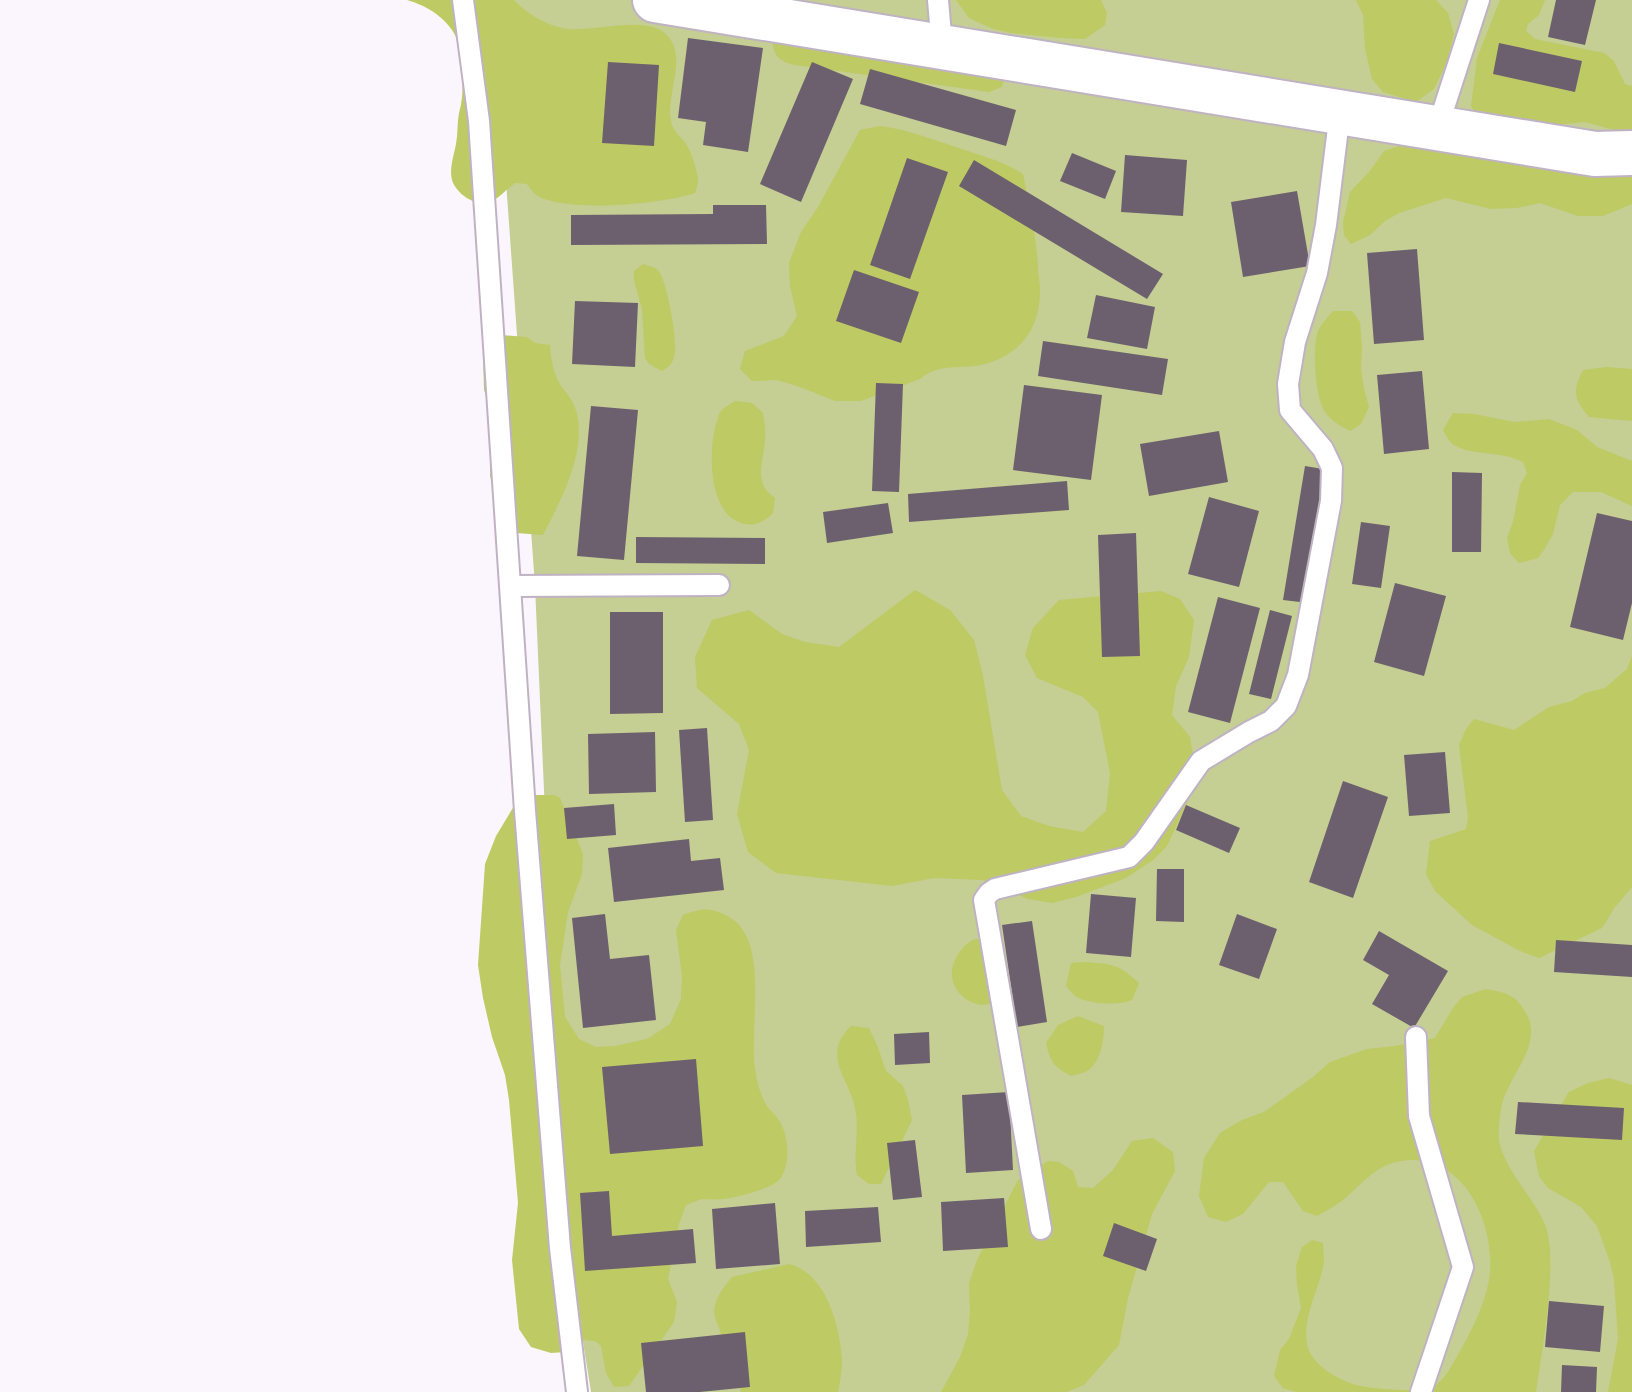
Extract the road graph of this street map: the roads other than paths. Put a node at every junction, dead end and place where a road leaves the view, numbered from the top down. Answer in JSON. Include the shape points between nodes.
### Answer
{"nodes":[{"id":1,"x":463,"y":0,"type":"edge"},
{"id":2,"x":655,"y":0,"type":"edge"},
{"id":3,"x":938,"y":0,"type":"edge"},
{"id":4,"x":1479,"y":0,"type":"edge"},
{"id":5,"x":942,"y":47,"type":"junction"},
{"id":6,"x":1340,"y":112,"type":"junction"},
{"id":7,"x":1437,"y":129,"type":"junction"},
{"id":8,"x":1632,"y":153,"type":"edge"},
{"id":9,"x":719,"y":585,"type":"dead end"},
{"id":10,"x":511,"y":586,"type":"junction"},
{"id":11,"x":1416,"y":1037,"type":"dead end"},
{"id":12,"x":1041,"y":1229,"type":"dead end"},
{"id":13,"x":577,"y":1392,"type":"edge"},
{"id":14,"x":1421,"y":1392,"type":"edge"}],
"edges":[{"from":1,"to":10,"type":"lane","via":[[479,121]]},
{"from":2,"to":5,"type":"main road"},
{"from":3,"to":5,"type":"lane"},
{"from":4,"to":7,"type":"lane"},
{"from":5,"to":6,"type":"main road"},
{"from":6,"to":7,"type":"main road"},
{"from":6,"to":12,"type":"lane","via":[[1317,273],[1288,384],[1290,410],[1332,468],[1331,501],[1307,631],[1286,706],[1271,721],[1201,761],[1129,857],[995,889],[984,900]]},
{"from":7,"to":8,"type":"main road","via":[[1595,154]]},
{"from":9,"to":10,"type":"lane"},
{"from":10,"to":13,"type":"lane","via":[[560,1248]]},
{"from":11,"to":14,"type":"lane","via":[[1419,1116],[1463,1267]]}]}
